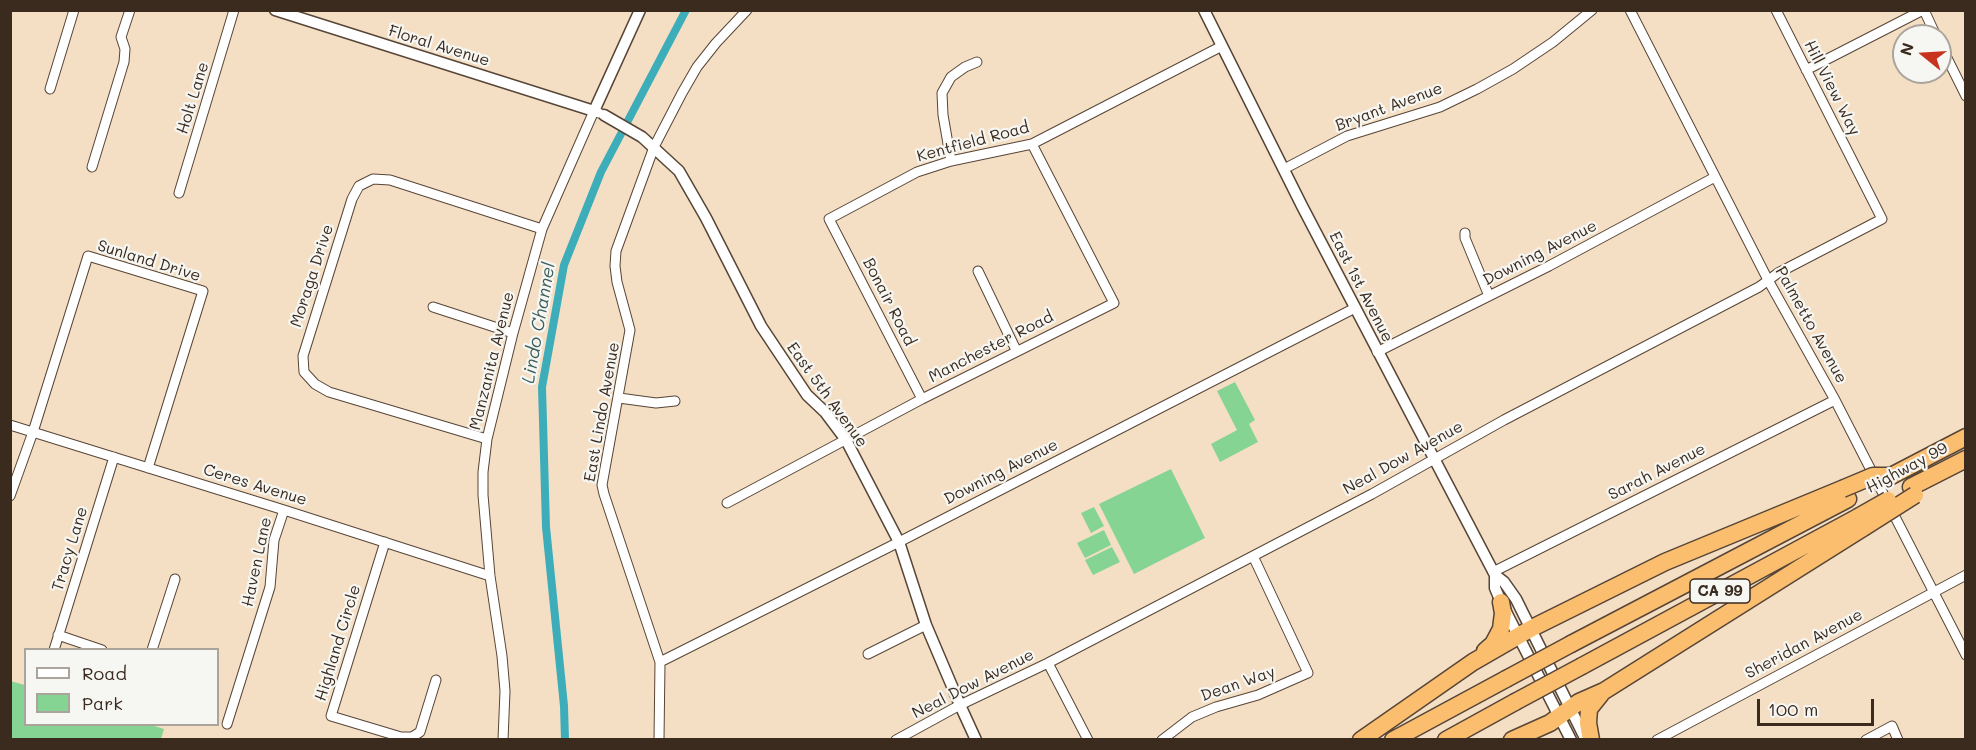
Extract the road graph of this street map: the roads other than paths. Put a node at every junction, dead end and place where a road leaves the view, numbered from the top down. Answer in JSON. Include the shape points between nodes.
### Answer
{"nodes":[{"id":1,"x":74,"y":10,"type":"edge"},
{"id":2,"x":130,"y":10,"type":"edge"},
{"id":3,"x":234,"y":10,"type":"edge"},
{"id":4,"x":275,"y":10,"type":"edge"},
{"id":5,"x":640,"y":10,"type":"edge"},
{"id":6,"x":747,"y":10,"type":"edge"},
{"id":7,"x":1204,"y":10,"type":"edge"},
{"id":8,"x":1592,"y":10,"type":"edge"},
{"id":9,"x":1630,"y":10,"type":"edge"},
{"id":10,"x":1776,"y":10,"type":"edge"},
{"id":11,"x":1923,"y":10,"type":"edge"},
{"id":12,"x":288,"y":12,"type":"edge"},
{"id":13,"x":1930,"y":24,"type":"edge"},
{"id":14,"x":1222,"y":45,"type":"junction"},
{"id":15,"x":977,"y":62,"type":"dead end"},
{"id":16,"x":1952,"y":69,"type":"edge"},
{"id":17,"x":1806,"y":70,"type":"junction"},
{"id":18,"x":50,"y":89,"type":"dead end"},
{"id":19,"x":1965,"y":96,"type":"edge"},
{"id":20,"x":599,"y":113,"type":"junction"},
{"id":21,"x":1032,"y":144,"type":"junction"},
{"id":22,"x":654,"y":147,"type":"junction"},
{"id":23,"x":951,"y":161,"type":"junction"},
{"id":24,"x":92,"y":166,"type":"dead end"},
{"id":25,"x":1284,"y":169,"type":"junction"},
{"id":26,"x":1715,"y":177,"type":"junction"},
{"id":27,"x":1862,"y":179,"type":"joint"},
{"id":28,"x":179,"y":193,"type":"dead end"},
{"id":29,"x":829,"y":219,"type":"joint"},
{"id":30,"x":542,"y":229,"type":"junction"},
{"id":31,"x":1465,"y":232,"type":"dead end"},
{"id":32,"x":978,"y":271,"type":"dead end"},
{"id":33,"x":1768,"y":280,"type":"junction"},
{"id":34,"x":1489,"y":296,"type":"junction"},
{"id":35,"x":433,"y":307,"type":"dead end"},
{"id":36,"x":1355,"y":308,"type":"junction"},
{"id":37,"x":513,"y":333,"type":"junction"},
{"id":38,"x":1016,"y":350,"type":"junction"},
{"id":39,"x":1377,"y":352,"type":"junction"},
{"id":40,"x":619,"y":398,"type":"junction"},
{"id":41,"x":922,"y":399,"type":"junction"},
{"id":42,"x":1835,"y":400,"type":"junction"},
{"id":43,"x":675,"y":401,"type":"dead end"},
{"id":44,"x":10,"y":425,"type":"edge"},
{"id":45,"x":33,"y":432,"type":"junction"},
{"id":46,"x":1965,"y":437,"type":"edge"},
{"id":47,"x":487,"y":439,"type":"junction"},
{"id":48,"x":846,"y":440,"type":"junction"},
{"id":49,"x":114,"y":457,"type":"junction"},
{"id":50,"x":1433,"y":459,"type":"junction"},
{"id":51,"x":1965,"y":459,"type":"edge"},
{"id":52,"x":148,"y":468,"type":"junction"},
{"id":53,"x":1845,"y":494,"type":"junction"},
{"id":54,"x":10,"y":496,"type":"edge"},
{"id":55,"x":726,"y":503,"type":"dead end"},
{"id":56,"x":284,"y":510,"type":"junction"},
{"id":57,"x":1860,"y":522,"type":"junction"},
{"id":58,"x":385,"y":542,"type":"junction"},
{"id":59,"x":899,"y":542,"type":"junction"},
{"id":60,"x":1253,"y":556,"type":"junction"},
{"id":61,"x":1494,"y":574,"type":"junction"},
{"id":62,"x":1965,"y":575,"type":"edge"},
{"id":63,"x":490,"y":576,"type":"junction"},
{"id":64,"x":175,"y":579,"type":"dead end"},
{"id":65,"x":1933,"y":592,"type":"junction"},
{"id":66,"x":1501,"y":602,"type":"junction"},
{"id":67,"x":926,"y":624,"type":"junction"},
{"id":68,"x":1525,"y":632,"type":"junction"},
{"id":69,"x":58,"y":635,"type":"junction"},
{"id":70,"x":55,"y":648,"type":"edge"},
{"id":71,"x":96,"y":648,"type":"edge"},
{"id":72,"x":154,"y":648,"type":"edge"},
{"id":73,"x":868,"y":654,"type":"dead end"},
{"id":74,"x":1965,"y":655,"type":"edge"},
{"id":75,"x":660,"y":662,"type":"junction"},
{"id":76,"x":1473,"y":662,"type":"junction"},
{"id":77,"x":1048,"y":663,"type":"junction"},
{"id":78,"x":436,"y":680,"type":"dead end"},
{"id":79,"x":1604,"y":691,"type":"junction"},
{"id":80,"x":960,"y":705,"type":"junction"},
{"id":81,"x":1565,"y":713,"type":"junction"},
{"id":82,"x":227,"y":724,"type":"dead end"},
{"id":83,"x":503,"y":740,"type":"edge"},
{"id":84,"x":659,"y":740,"type":"edge"},
{"id":85,"x":896,"y":740,"type":"edge"},
{"id":86,"x":976,"y":740,"type":"edge"},
{"id":87,"x":1088,"y":740,"type":"edge"},
{"id":88,"x":1162,"y":740,"type":"edge"},
{"id":89,"x":1362,"y":740,"type":"edge"},
{"id":90,"x":1393,"y":740,"type":"edge"},
{"id":91,"x":1446,"y":740,"type":"edge"},
{"id":92,"x":1512,"y":740,"type":"edge"},
{"id":93,"x":1571,"y":740,"type":"edge"},
{"id":94,"x":1586,"y":740,"type":"edge"},
{"id":95,"x":1591,"y":740,"type":"edge"},
{"id":96,"x":1657,"y":740,"type":"edge"},
{"id":97,"x":1866,"y":740,"type":"edge"},
{"id":98,"x":1898,"y":740,"type":"edge"}],
"edges":[{"from":1,"to":18,"type":"street"},
{"from":2,"to":24,"type":"street","via":[[121,37],[124,62]]},
{"from":3,"to":28,"type":"street","name":"Holt Lane"},
{"from":4,"to":12,"type":"street","name":"Floral Avenue"},
{"from":5,"to":20,"type":"street","name":"Manzanita Avenue"},
{"from":6,"to":22,"type":"street","name":"East Lindo Avenue","via":[[697,67]]},
{"from":7,"to":14,"type":"street","name":"East 1st Avenue"},
{"from":8,"to":25,"type":"street","name":"Bryant Avenue","via":[[1553,42],[1477,89],[1440,107],[1347,136]]},
{"from":9,"to":26,"type":"street","name":"Palmetto Avenue"},
{"from":10,"to":17,"type":"street","name":"Hill View Way"},
{"from":11,"to":13,"type":"street"},
{"from":11,"to":17,"type":"street"},
{"from":12,"to":20,"type":"street","name":"Floral Avenue"},
{"from":14,"to":21,"type":"street","name":"Kentfield Road"},
{"from":14,"to":25,"type":"street","name":"East 1st Avenue"},
{"from":15,"to":23,"type":"street","via":[[951,77],[942,93]]},
{"from":16,"to":19,"type":"street"},
{"from":17,"to":27,"type":"street","name":"Hill View Way"},
{"from":20,"to":22,"type":"street","name":"East 5th Avenue"},
{"from":20,"to":30,"type":"street","name":"Manzanita Avenue"},
{"from":21,"to":23,"type":"street","name":"Kentfield Road"},
{"from":21,"to":38,"type":"street","name":"Manchester Road","via":[[1114,303]]},
{"from":22,"to":40,"type":"street","name":"East Lindo Avenue","via":[[616,251],[617,282],[630,330]]},
{"from":22,"to":48,"type":"street","name":"East 5th Avenue","via":[[679,171],[691,190],[784,363]]},
{"from":23,"to":29,"type":"street","name":"Kentfield Road","via":[[898,180]]},
{"from":25,"to":36,"type":"street","name":"East 1st Avenue"},
{"from":26,"to":33,"type":"street","name":"Palmetto Avenue"},
{"from":26,"to":34,"type":"street","name":"Downing Avenue"},
{"from":27,"to":33,"type":"street","name":"Neal Dow Avenue","via":[[1882,219]]},
{"from":29,"to":41,"type":"street","name":"Bonair Road"},
{"from":30,"to":37,"type":"street","name":"Manzanita Avenue"},
{"from":30,"to":47,"type":"street","name":"Moraga Drive","via":[[390,180],[373,179],[359,186],[303,356],[304,372],[328,392]]},
{"from":31,"to":34,"type":"street"},
{"from":32,"to":38,"type":"street"},
{"from":33,"to":42,"type":"street","name":"Palmetto Avenue"},
{"from":33,"to":50,"type":"street","name":"Neal Dow Avenue"},
{"from":34,"to":39,"type":"street","name":"Downing Avenue"},
{"from":35,"to":37,"type":"street"},
{"from":36,"to":39,"type":"street","name":"East 1st Avenue"},
{"from":36,"to":59,"type":"street","name":"Downing Avenue"},
{"from":37,"to":47,"type":"street","name":"Manzanita Avenue"},
{"from":38,"to":41,"type":"street","name":"Manchester Road"},
{"from":39,"to":50,"type":"street","name":"East 1st Avenue"},
{"from":40,"to":43,"type":"street","via":[[656,403]]},
{"from":40,"to":75,"type":"street","name":"East Lindo Avenue","via":[[603,476],[604,494]]},
{"from":41,"to":48,"type":"street","name":"Manchester Road"},
{"from":42,"to":61,"type":"street","name":"Sarah Avenue"},
{"from":42,"to":65,"type":"street","name":"Palmetto Avenue"},
{"from":44,"to":45,"type":"street","name":"Ceres Avenue"},
{"from":45,"to":49,"type":"street","name":"Ceres Avenue"},
{"from":45,"to":52,"type":"street","name":"Sunland Drive","via":[[88,256],[203,291]]},
{"from":45,"to":54,"type":"street"},
{"from":46,"to":53,"type":"highway","name":"Highway 99","bridge":true,"via":[[1897,473],[1873,476]]},
{"from":47,"to":63,"type":"street","name":"Manzanita Avenue","via":[[483,495]]},
{"from":48,"to":55,"type":"street","name":"Manchester Road"},
{"from":48,"to":59,"type":"street","name":"East 5th Avenue"},
{"from":49,"to":52,"type":"street","name":"Ceres Avenue"},
{"from":49,"to":69,"type":"street","name":"Tracy Lane"},
{"from":50,"to":60,"type":"street","name":"Neal Dow Avenue"},
{"from":50,"to":61,"type":"street","name":"East 1st Avenue"},
{"from":51,"to":57,"type":"highway","name":"Highway 99","number":"CA 99","bridge":true},
{"from":52,"to":56,"type":"street","name":"Ceres Avenue"},
{"from":53,"to":68,"type":"highway","via":[[1665,562]]},
{"from":53,"to":90,"type":"highway","number":"CA 99","bridge":true},
{"from":56,"to":58,"type":"street","name":"Ceres Avenue"},
{"from":56,"to":82,"type":"street","name":"Haven Lane","via":[[274,540],[270,587]]},
{"from":57,"to":79,"type":"highway"},
{"from":57,"to":91,"type":"highway","number":"CA 99","bridge":true},
{"from":58,"to":63,"type":"street","name":"Ceres Avenue"},
{"from":58,"to":78,"type":"street","name":"Highland Circle","via":[[331,716],[412,737],[420,732]]},
{"from":59,"to":67,"type":"street","name":"East 5th Avenue"},
{"from":59,"to":75,"type":"street","name":"Downing Avenue"},
{"from":60,"to":77,"type":"street","name":"Neal Dow Avenue"},
{"from":60,"to":88,"type":"street","name":"Dean Way","via":[[1308,673],[1192,717]]},
{"from":61,"to":66,"type":"street","name":"East 1st Avenue"},
{"from":61,"to":68,"type":"street","name":"East 1st Avenue","via":[[1516,599]]},
{"from":62,"to":65,"type":"street","name":"Sheridan Avenue"},
{"from":63,"to":83,"type":"street","name":"Manzanita Avenue","via":[[504,679]]},
{"from":64,"to":72,"type":"street"},
{"from":65,"to":74,"type":"street","name":"Palmetto Avenue"},
{"from":65,"to":96,"type":"street","name":"Sheridan Avenue"},
{"from":66,"to":68,"type":"street","name":"East 1st Avenue"},
{"from":66,"to":76,"type":"highway","via":[[1503,621],[1498,637]]},
{"from":67,"to":73,"type":"street"},
{"from":67,"to":80,"type":"street","name":"East 5th Avenue"},
{"from":68,"to":76,"type":"highway"},
{"from":68,"to":81,"type":"street","name":"East 1st Avenue"},
{"from":68,"to":81,"type":"street","name":"East 1st Avenue"},
{"from":69,"to":70,"type":"street","name":"Tracy Lane"},
{"from":69,"to":71,"type":"street"},
{"from":75,"to":84,"type":"street","name":"East Lindo Avenue"},
{"from":76,"to":89,"type":"highway"},
{"from":77,"to":80,"type":"street","name":"Neal Dow Avenue"},
{"from":77,"to":87,"type":"street"},
{"from":79,"to":81,"type":"highway"},
{"from":79,"to":95,"type":"highway","via":[[1590,710]]},
{"from":80,"to":85,"type":"street","name":"Neal Dow Avenue"},
{"from":80,"to":86,"type":"street","name":"East 5th Avenue"},
{"from":81,"to":92,"type":"highway"},
{"from":81,"to":93,"type":"street","name":"East 1st Avenue"},
{"from":81,"to":94,"type":"street","name":"East 1st Avenue"},
{"from":97,"to":98,"type":"street","via":[[1892,726]]}]}
